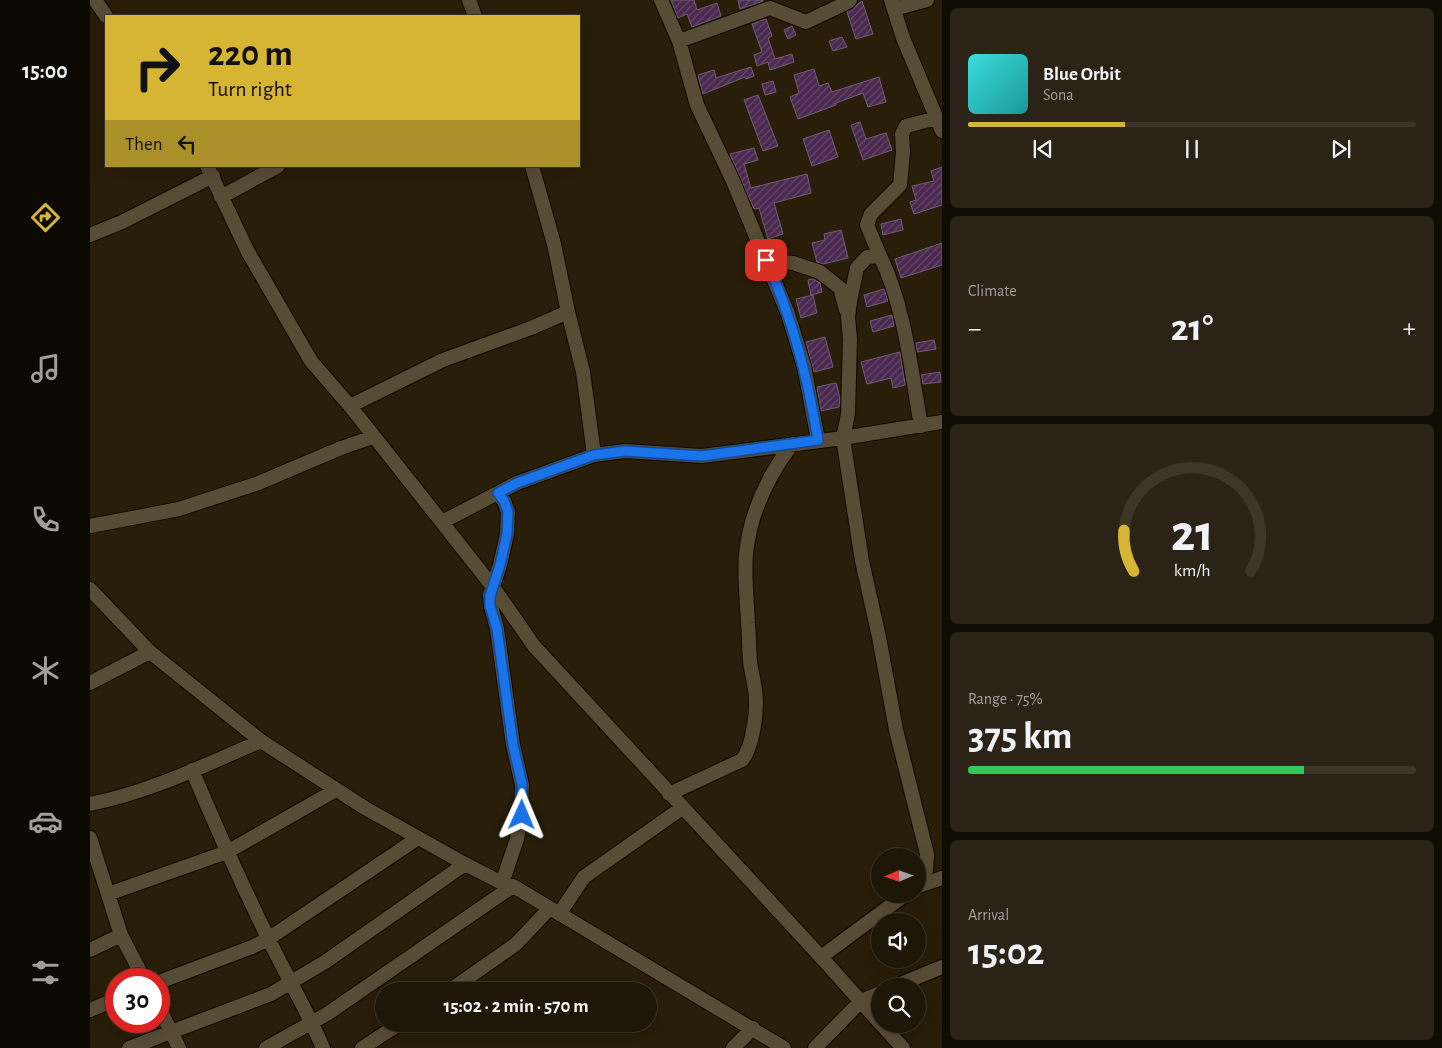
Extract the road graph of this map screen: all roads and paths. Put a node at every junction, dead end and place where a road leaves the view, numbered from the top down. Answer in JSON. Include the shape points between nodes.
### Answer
{"nodes":[{"id":1,"x":95,"y":0,"type":"edge"},
{"id":2,"x":469,"y":0,"type":"edge"},
{"id":3,"x":661,"y":0,"type":"edge"},
{"id":4,"x":850,"y":0,"type":"edge"},
{"id":5,"x":927,"y":0,"type":"edge"},
{"id":6,"x":892,"y":5,"type":"edge"},
{"id":7,"x":105,"y":15,"type":"edge"},
{"id":8,"x":475,"y":15,"type":"edge"},
{"id":9,"x":679,"y":41,"type":"junction"},
{"id":10,"x":939,"y":124,"type":"edge"},
{"id":11,"x":276,"y":167,"type":"edge"},
{"id":12,"x":532,"y":167,"type":"edge"},
{"id":13,"x":210,"y":171,"type":"edge"},
{"id":14,"x":221,"y":197,"type":"junction"},
{"id":15,"x":90,"y":235,"type":"edge"},
{"id":16,"x":880,"y":256,"type":"junction"},
{"id":17,"x":766,"y":260,"type":"junction"},
{"id":18,"x":568,"y":312,"type":"junction"},
{"id":19,"x":848,"y":317,"type":"junction"},
{"id":20,"x":350,"y":406,"type":"junction"},
{"id":21,"x":942,"y":422,"type":"edge"},
{"id":22,"x":921,"y":426,"type":"junction"},
{"id":23,"x":373,"y":437,"type":"junction"},
{"id":24,"x":843,"y":438,"type":"junction"},
{"id":25,"x":818,"y":440,"type":"junction"},
{"id":26,"x":792,"y":444,"type":"junction"},
{"id":27,"x":594,"y":455,"type":"junction"},
{"id":28,"x":498,"y":493,"type":"junction"},
{"id":29,"x":442,"y":522,"type":"junction"},
{"id":30,"x":90,"y":526,"type":"edge"},
{"id":31,"x":493,"y":587,"type":"junction"},
{"id":32,"x":90,"y":589,"type":"edge"},
{"id":33,"x":150,"y":652,"type":"junction"},
{"id":34,"x":90,"y":683,"type":"edge"},
{"id":35,"x":261,"y":741,"type":"junction"},
{"id":36,"x":192,"y":770,"type":"junction"},
{"id":37,"x":336,"y":790,"type":"junction"},
{"id":38,"x":669,"y":794,"type":"junction"},
{"id":39,"x":90,"y":804,"type":"edge"},
{"id":40,"x":682,"y":808,"type":"junction"},
{"id":41,"x":90,"y":838,"type":"edge"},
{"id":42,"x":418,"y":838,"type":"junction"},
{"id":43,"x":926,"y":848,"type":"edge"},
{"id":44,"x":926,"y":850,"type":"edge"},
{"id":45,"x":227,"y":852,"type":"junction"},
{"id":46,"x":465,"y":864,"type":"junction"},
{"id":47,"x":926,"y":870,"type":"edge"},
{"id":48,"x":942,"y":878,"type":"edge"},
{"id":49,"x":926,"y":883,"type":"edge"},
{"id":50,"x":507,"y":885,"type":"junction"},
{"id":51,"x":108,"y":894,"type":"junction"},
{"id":52,"x":894,"y":903,"type":"edge"},
{"id":53,"x":554,"y":911,"type":"junction"},
{"id":54,"x":121,"y":935,"type":"junction"},
{"id":55,"x":268,"y":938,"type":"junction"},
{"id":56,"x":90,"y":950,"type":"edge"},
{"id":57,"x":821,"y":957,"type":"junction"},
{"id":58,"x":942,"y":967,"type":"edge"},
{"id":59,"x":138,"y":968,"type":"edge"},
{"id":60,"x":170,"y":978,"type":"edge"},
{"id":61,"x":915,"y":978,"type":"edge"},
{"id":62,"x":463,"y":982,"type":"edge"},
{"id":63,"x":290,"y":983,"type":"junction"},
{"id":64,"x":871,"y":997,"type":"edge"},
{"id":65,"x":860,"y":1001,"type":"junction"},
{"id":66,"x":105,"y":1004,"type":"edge"},
{"id":67,"x":90,"y":1010,"type":"edge"},
{"id":68,"x":871,"y":1013,"type":"edge"},
{"id":69,"x":313,"y":1023,"type":"junction"},
{"id":70,"x":170,"y":1028,"type":"edge"},
{"id":71,"x":753,"y":1028,"type":"junction"},
{"id":72,"x":172,"y":1032,"type":"junction"},
{"id":73,"x":387,"y":1032,"type":"edge"},
{"id":74,"x":889,"y":1033,"type":"edge"},
{"id":75,"x":288,"y":1043,"type":"edge"},
{"id":76,"x":129,"y":1048,"type":"edge"},
{"id":77,"x":179,"y":1048,"type":"edge"},
{"id":78,"x":266,"y":1048,"type":"edge"},
{"id":79,"x":323,"y":1048,"type":"edge"},
{"id":80,"x":362,"y":1048,"type":"edge"},
{"id":81,"x":733,"y":1048,"type":"edge"},
{"id":82,"x":784,"y":1048,"type":"edge"},
{"id":83,"x":814,"y":1048,"type":"edge"},
{"id":84,"x":903,"y":1048,"type":"edge"}],
"edges":[{"from":1,"to":7,"type":"street"},
{"from":2,"to":8,"type":"street"},
{"from":3,"to":9,"type":"street"},
{"from":4,"to":9,"type":"street","via":[[806,22],[770,8]]},
{"from":5,"to":6,"type":"street"},
{"from":6,"to":10,"type":"street"},
{"from":9,"to":17,"type":"street","via":[[698,106]]},
{"from":10,"to":16,"type":"street","via":[[906,126],[902,134],[900,185],[870,214],[867,225]]},
{"from":11,"to":14,"type":"street"},
{"from":12,"to":18,"type":"street","via":[[554,244]]},
{"from":13,"to":14,"type":"street"},
{"from":13,"to":15,"type":"street","via":[[122,222]]},
{"from":14,"to":20,"type":"street","via":[[248,252],[311,361]]},
{"from":16,"to":19,"type":"street","via":[[867,257],[857,268]]},
{"from":16,"to":22,"type":"street","via":[[906,338]]},
{"from":17,"to":19,"type":"street","via":[[793,263],[820,272],[840,288]]},
{"from":17,"to":25,"type":"street","via":[[804,366]]},
{"from":18,"to":20,"type":"street","via":[[443,360]]},
{"from":18,"to":27,"type":"street","via":[[583,372]]},
{"from":19,"to":24,"type":"street","via":[[848,414]]},
{"from":20,"to":23,"type":"street"},
{"from":21,"to":22,"type":"street"},
{"from":22,"to":24,"type":"street"},
{"from":23,"to":29,"type":"street"},
{"from":23,"to":30,"type":"street","via":[[256,484],[179,509]]},
{"from":24,"to":25,"type":"street"},
{"from":24,"to":43,"type":"street","via":[[862,561],[896,730]]},
{"from":25,"to":26,"type":"street"},
{"from":26,"to":27,"type":"street","via":[[702,456],[625,451]]},
{"from":26,"to":38,"type":"street","via":[[766,485],[749,534],[746,598],[756,713],[747,754],[742,760]]},
{"from":27,"to":28,"type":"street"},
{"from":28,"to":29,"type":"street"},
{"from":28,"to":31,"type":"street","via":[[508,512],[505,542]]},
{"from":29,"to":31,"type":"street"},
{"from":31,"to":38,"type":"street","via":[[534,646]]},
{"from":31,"to":50,"type":"street","via":[[490,606],[497,629],[513,745],[522,784],[522,815]]},
{"from":32,"to":33,"type":"street"},
{"from":33,"to":34,"type":"street"},
{"from":33,"to":35,"type":"street"},
{"from":35,"to":36,"type":"street"},
{"from":35,"to":37,"type":"street"},
{"from":36,"to":39,"type":"street","via":[[161,784]]},
{"from":36,"to":45,"type":"street"},
{"from":37,"to":42,"type":"street"},
{"from":37,"to":45,"type":"street"},
{"from":38,"to":40,"type":"street"},
{"from":40,"to":53,"type":"street","via":[[584,877]]},
{"from":40,"to":57,"type":"street"},
{"from":41,"to":51,"type":"street"},
{"from":42,"to":46,"type":"street"},
{"from":42,"to":55,"type":"street"},
{"from":44,"to":47,"type":"street"},
{"from":45,"to":51,"type":"street"},
{"from":45,"to":55,"type":"street"},
{"from":46,"to":50,"type":"street"},
{"from":46,"to":63,"type":"street","via":[[326,962]]},
{"from":48,"to":49,"type":"street"},
{"from":50,"to":53,"type":"street"},
{"from":50,"to":69,"type":"street"},
{"from":51,"to":54,"type":"street"},
{"from":52,"to":57,"type":"street"},
{"from":53,"to":62,"type":"street","via":[[516,944]]},
{"from":53,"to":71,"type":"street"},
{"from":54,"to":56,"type":"street"},
{"from":54,"to":59,"type":"street"},
{"from":55,"to":60,"type":"street"},
{"from":55,"to":63,"type":"street"},
{"from":57,"to":65,"type":"street"},
{"from":58,"to":61,"type":"street"},
{"from":63,"to":69,"type":"street"},
{"from":63,"to":72,"type":"street","via":[[245,1006]]},
{"from":64,"to":65,"type":"street"},
{"from":65,"to":68,"type":"street"},
{"from":65,"to":83,"type":"street"},
{"from":66,"to":67,"type":"street"},
{"from":69,"to":75,"type":"street"},
{"from":69,"to":79,"type":"street"},
{"from":70,"to":72,"type":"street"},
{"from":71,"to":81,"type":"street"},
{"from":71,"to":82,"type":"street"},
{"from":72,"to":76,"type":"street"},
{"from":72,"to":77,"type":"street"},
{"from":73,"to":80,"type":"street"},
{"from":74,"to":84,"type":"street"},
{"from":75,"to":78,"type":"street"}]}
